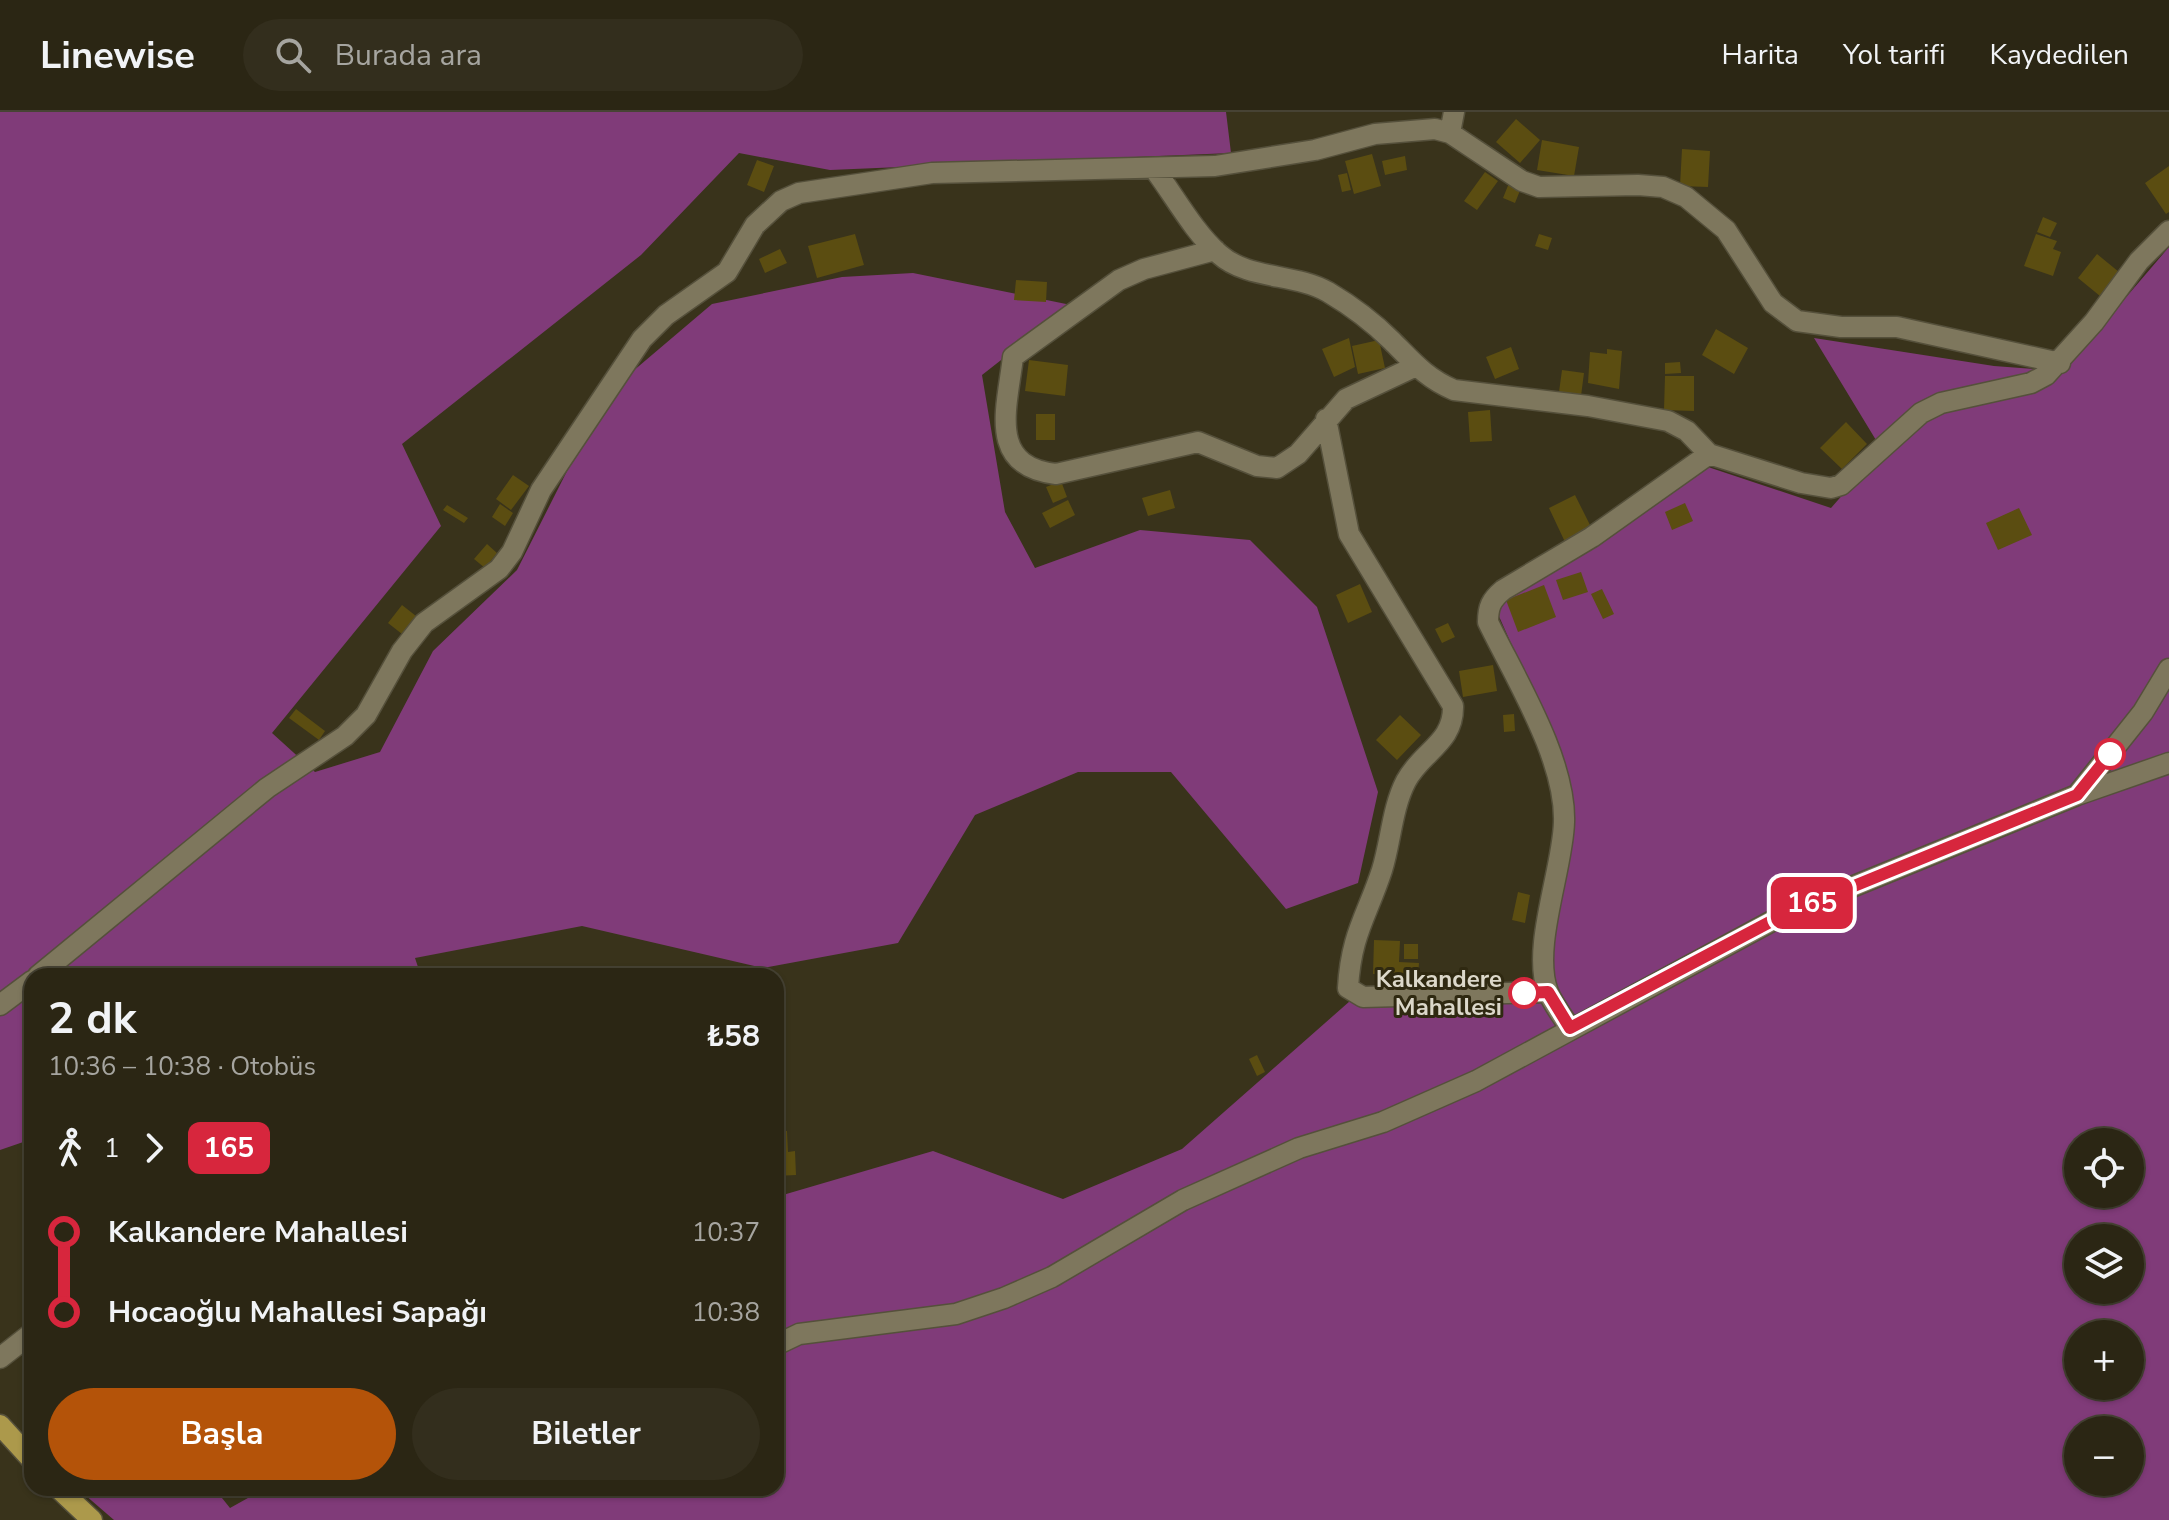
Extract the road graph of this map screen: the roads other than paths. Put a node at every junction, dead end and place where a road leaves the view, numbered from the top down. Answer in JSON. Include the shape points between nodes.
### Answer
{"nodes":[{"id":1,"x":1454,"y":112,"type":"edge"},
{"id":2,"x":1450,"y":133,"type":"junction"},
{"id":3,"x":1155,"y":170,"type":"junction"},
{"id":4,"x":2169,"y":231,"type":"edge"},
{"id":5,"x":1215,"y":250,"type":"junction"},
{"id":6,"x":2060,"y":363,"type":"junction"},
{"id":7,"x":1414,"y":367,"type":"junction"},
{"id":8,"x":1326,"y":419,"type":"junction"},
{"id":9,"x":1709,"y":454,"type":"junction"},
{"id":10,"x":2169,"y":669,"type":"edge"},
{"id":11,"x":2169,"y":763,"type":"edge"},
{"id":12,"x":2077,"y":795,"type":"junction"},
{"id":13,"x":48,"y":968,"type":"edge"},
{"id":14,"x":24,"y":987,"type":"edge"},
{"id":15,"x":1548,"y":992,"type":"junction"},
{"id":16,"x":0,"y":1005,"type":"edge"},
{"id":17,"x":1570,"y":1028,"type":"junction"},
{"id":18,"x":24,"y":1339,"type":"edge"},
{"id":19,"x":784,"y":1341,"type":"edge"},
{"id":20,"x":0,"y":1358,"type":"edge"},
{"id":21,"x":0,"y":1425,"type":"edge"},
{"id":22,"x":24,"y":1451,"type":"edge"},
{"id":23,"x":66,"y":1496,"type":"edge"},
{"id":24,"x":92,"y":1520,"type":"edge"}],
"edges":[{"from":1,"to":2,"type":"street"},
{"from":2,"to":3,"type":"street","via":[[1409,129],[1315,150]]},
{"from":2,"to":6,"type":"street","via":[[1539,187],[1638,185],[1663,187],[1686,197],[1726,230],[1773,303],[1797,321],[1897,327]]},
{"from":3,"to":5,"type":"street"},
{"from":3,"to":13,"type":"street","via":[[932,173],[827,187],[781,201],[755,225],[727,272],[642,339],[541,490],[512,552],[499,569],[424,623],[366,715],[345,736],[267,788]]},
{"from":4,"to":6,"type":"street","via":[[2139,261]]},
{"from":5,"to":7,"type":"street","via":[[1247,270],[1326,291],[1393,342]]},
{"from":5,"to":8,"type":"street","via":[[1119,280],[1013,357],[1005,419],[1016,460],[1035,472],[1056,474],[1198,442],[1257,466],[1277,468],[1298,454]]},
{"from":6,"to":9,"type":"street","via":[[2031,383],[1941,403],[1921,413],[1841,485],[1831,488]]},
{"from":7,"to":8,"type":"street","via":[[1346,399]]},
{"from":7,"to":9,"type":"street","via":[[1454,390],[1668,421],[1687,431]]},
{"from":8,"to":15,"type":"street","via":[[1349,534],[1453,706],[1446,739],[1417,764],[1405,783],[1381,872],[1352,944],[1348,988],[1363,997]]},
{"from":9,"to":15,"type":"street","via":[[1491,600],[1488,622],[1546,744],[1562,801],[1564,822],[1545,941]]},
{"from":10,"to":12,"type":"street","via":[[2143,712]]},
{"from":11,"to":12,"type":"street"},
{"from":12,"to":17,"type":"street","via":[[1783,915]]},
{"from":14,"to":16,"type":"street"},
{"from":15,"to":17,"type":"street"},
{"from":17,"to":19,"type":"street","via":[[1476,1081],[1383,1122],[1299,1148],[1183,1200],[1052,1277],[1004,1298],[956,1314],[799,1334]]},
{"from":18,"to":20,"type":"street"},
{"from":21,"to":22,"type":"main road"},
{"from":23,"to":24,"type":"main road"}]}
